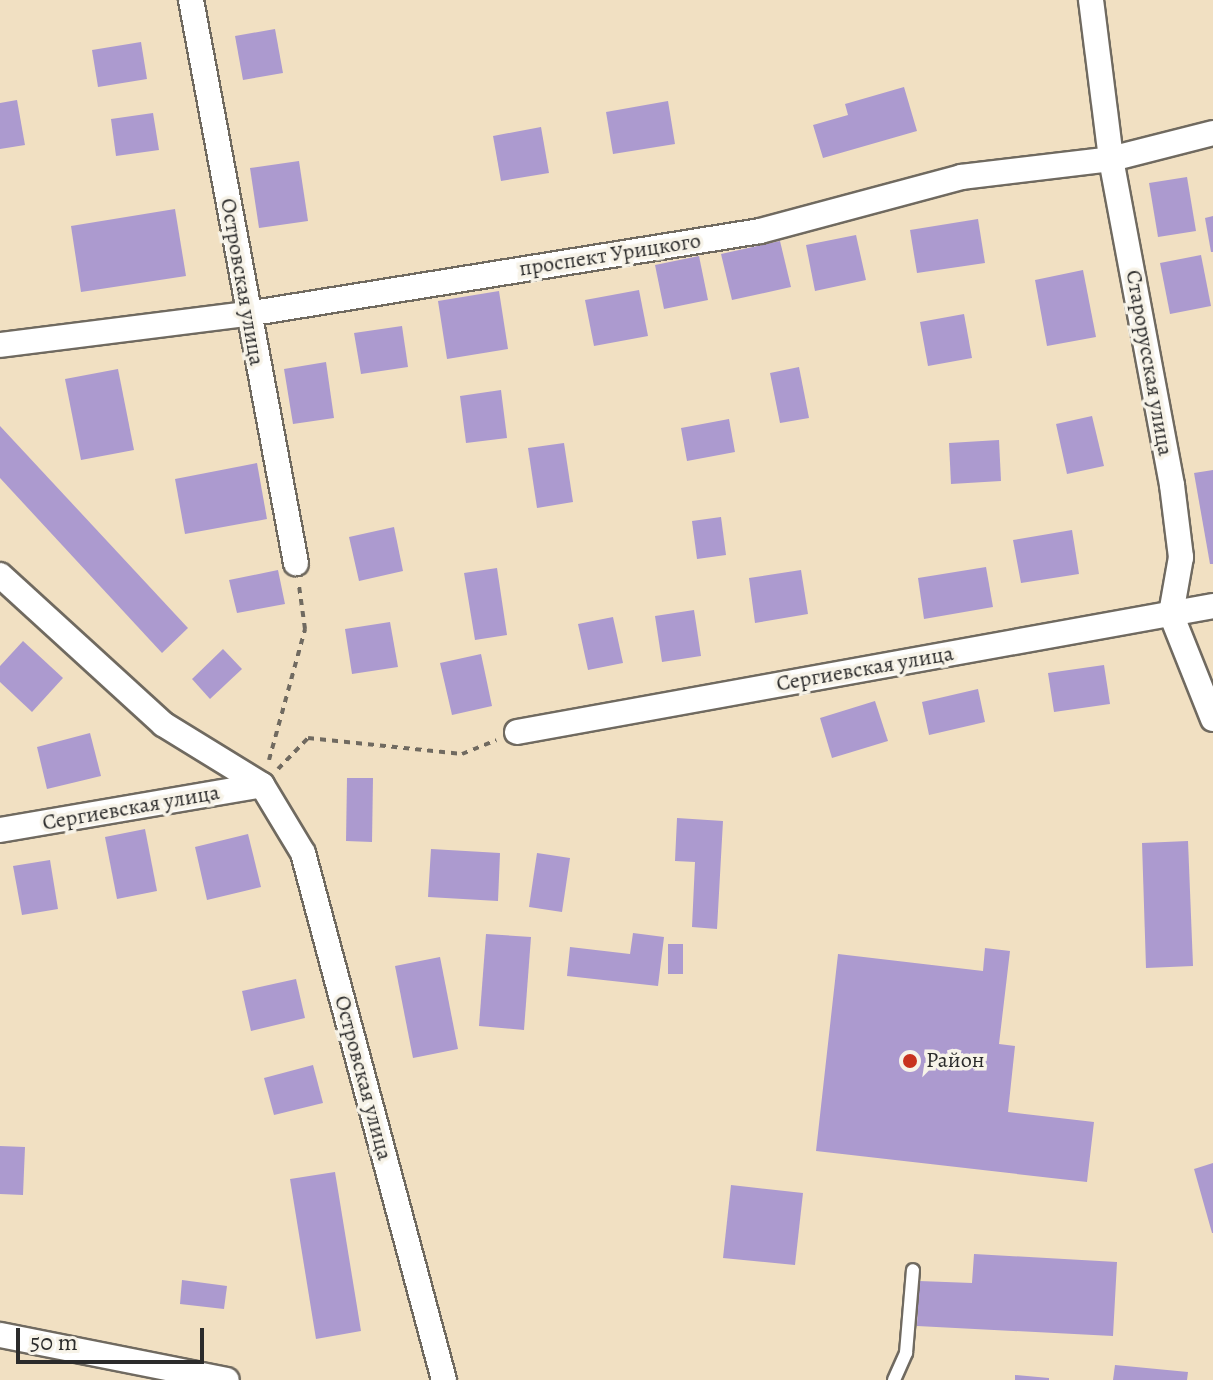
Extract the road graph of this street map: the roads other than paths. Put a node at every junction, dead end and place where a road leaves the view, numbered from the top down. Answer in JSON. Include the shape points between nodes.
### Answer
{"nodes":[{"id":1,"x":191,"y":0,"type":"edge"},
{"id":2,"x":1091,"y":0,"type":"edge"},
{"id":3,"x":1213,"y":133,"type":"edge"},
{"id":4,"x":1111,"y":159,"type":"junction"},
{"id":5,"x":247,"y":314,"type":"junction"},
{"id":6,"x":0,"y":345,"type":"edge"},
{"id":7,"x":296,"y":563,"type":"road end"},
{"id":8,"x":0,"y":575,"type":"edge"},
{"id":9,"x":1213,"y":606,"type":"edge"},
{"id":10,"x":1171,"y":614,"type":"junction"},
{"id":11,"x":1213,"y":719,"type":"edge"},
{"id":12,"x":517,"y":732,"type":"road end"},
{"id":13,"x":262,"y":785,"type":"junction"},
{"id":14,"x":0,"y":830,"type":"edge"},
{"id":15,"x":913,"y":1270,"type":"dead end"},
{"id":16,"x":0,"y":1335,"type":"edge"},
{"id":17,"x":227,"y":1380,"type":"edge"},
{"id":18,"x":444,"y":1380,"type":"edge"},
{"id":19,"x":894,"y":1380,"type":"edge"}],
"edges":[{"from":1,"to":5,"type":"street","name":"Островская улица"},
{"from":2,"to":4,"type":"street","name":"Старорусская улица"},
{"from":3,"to":4,"type":"street","name":"проспект Урицкого"},
{"from":4,"to":5,"type":"street","name":"проспект Урицкого","via":[[961,177],[760,231]]},
{"from":4,"to":10,"type":"street","name":"Старорусская улица","via":[[1172,485],[1181,557]]},
{"from":5,"to":6,"type":"street","name":"проспект Урицкого"},
{"from":5,"to":7,"type":"street","name":"Островская улица"},
{"from":8,"to":13,"type":"street","via":[[163,724]]},
{"from":9,"to":10,"type":"street","name":"Сергиевская улица"},
{"from":10,"to":11,"type":"street"},
{"from":10,"to":12,"type":"street","name":"Сергиевская улица"},
{"from":13,"to":14,"type":"street","name":"Сергиевская улица"},
{"from":13,"to":18,"type":"street","name":"Островская улица","via":[[303,853]]},
{"from":15,"to":19,"type":"lane","via":[[906,1353]]},
{"from":16,"to":17,"type":"street"}]}
